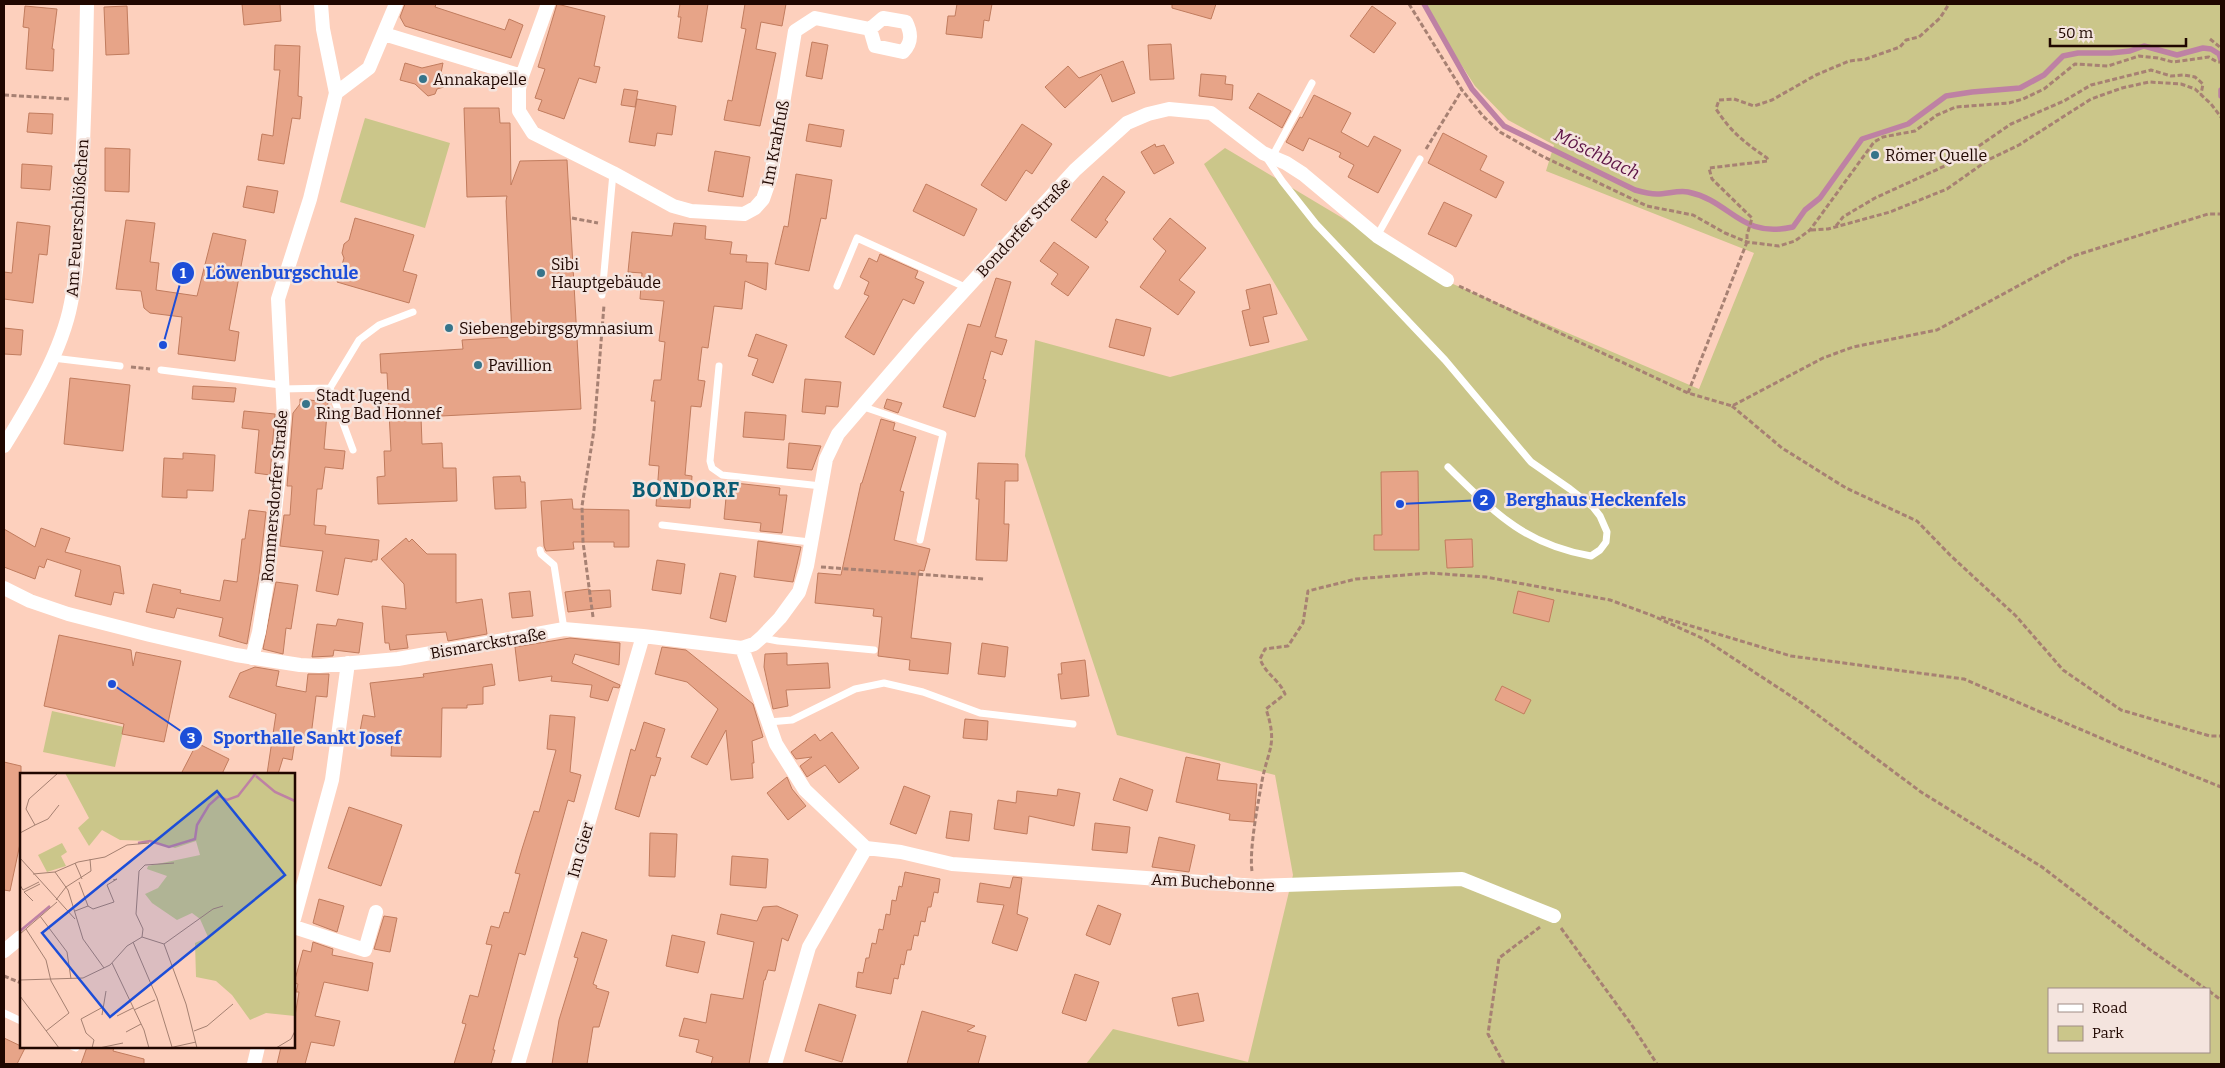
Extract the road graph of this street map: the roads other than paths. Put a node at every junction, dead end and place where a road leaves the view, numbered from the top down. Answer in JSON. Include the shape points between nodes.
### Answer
{"nodes":[{"id":1,"x":87,"y":4,"type":"edge"},
{"id":2,"x":321,"y":4,"type":"edge"},
{"id":3,"x":396,"y":4,"type":"edge"},
{"id":4,"x":548,"y":4,"type":"edge"},
{"id":5,"x":870,"y":29,"type":"dead end"},
{"id":6,"x":384,"y":34,"type":"junction"},
{"id":7,"x":522,"y":76,"type":"junction"},
{"id":8,"x":1312,"y":83,"type":"dead end"},
{"id":9,"x":336,"y":94,"type":"junction"},
{"id":10,"x":1267,"y":155,"type":"junction"},
{"id":11,"x":1420,"y":159,"type":"road end"},
{"id":12,"x":613,"y":173,"type":"junction"},
{"id":13,"x":1376,"y":236,"type":"junction"},
{"id":14,"x":1447,"y":280,"type":"road end"},
{"id":15,"x":837,"y":286,"type":"dead end"},
{"id":16,"x":967,"y":288,"type":"junction"},
{"id":17,"x":602,"y":295,"type":"road end"},
{"id":18,"x":413,"y":312,"type":"dead end"},
{"id":19,"x":53,"y":358,"type":"junction"},
{"id":20,"x":120,"y":366,"type":"road end"},
{"id":21,"x":719,"y":366,"type":"dead end"},
{"id":22,"x":161,"y":370,"type":"road end"},
{"id":23,"x":281,"y":387,"type":"junction"},
{"id":24,"x":330,"y":388,"type":"junction"},
{"id":25,"x":861,"y":406,"type":"junction"},
{"id":26,"x":4,"y":446,"type":"edge"},
{"id":27,"x":353,"y":450,"type":"dead end"},
{"id":28,"x":1448,"y":467,"type":"dead end"},
{"id":29,"x":821,"y":486,"type":"junction"},
{"id":30,"x":662,"y":525,"type":"dead end"},
{"id":31,"x":920,"y":540,"type":"dead end"},
{"id":32,"x":810,"y":542,"type":"junction"},
{"id":33,"x":540,"y":550,"type":"dead end"},
{"id":34,"x":4,"y":588,"type":"edge"},
{"id":35,"x":564,"y":629,"type":"junction"},
{"id":36,"x":643,"y":636,"type":"junction"},
{"id":37,"x":762,"y":638,"type":"junction"},
{"id":38,"x":742,"y":648,"type":"junction"},
{"id":39,"x":874,"y":650,"type":"dead end"},
{"id":40,"x":252,"y":658,"type":"junction"},
{"id":41,"x":348,"y":663,"type":"junction"},
{"id":42,"x":769,"y":722,"type":"junction"},
{"id":43,"x":1073,"y":724,"type":"dead end"},
{"id":44,"x":866,"y":848,"type":"junction"},
{"id":45,"x":376,"y":912,"type":"dead end"},
{"id":46,"x":295,"y":915,"type":"edge"},
{"id":47,"x":1554,"y":916,"type":"road end"},
{"id":48,"x":295,"y":927,"type":"edge"},
{"id":49,"x":20,"y":938,"type":"edge"},
{"id":50,"x":4,"y":951,"type":"edge"},
{"id":51,"x":4,"y":1013,"type":"edge"},
{"id":52,"x":20,"y":1021,"type":"edge"},
{"id":53,"x":258,"y":1048,"type":"edge"},
{"id":54,"x":254,"y":1064,"type":"edge"},
{"id":55,"x":518,"y":1064,"type":"edge"},
{"id":56,"x":775,"y":1064,"type":"edge"}],
"edges":[{"from":1,"to":19,"type":"street","name":"Am Feuerschlößchen","via":[[78,242],[71,304]]},
{"from":2,"to":9,"type":"street","via":[[322,29]]},
{"from":3,"to":6,"type":"street"},
{"from":4,"to":7,"type":"street","name":"Im Krahfuß"},
{"from":5,"to":12,"type":"street","name":"Im Krahfuß","via":[[815,18],[795,31],[771,176],[764,199],[755,208],[744,214],[691,211],[673,206]]},
{"from":6,"to":7,"type":"street"},
{"from":6,"to":9,"type":"street","via":[[369,68]]},
{"from":7,"to":12,"type":"street","name":"Im Krahfuß","via":[[519,111],[533,134]]},
{"from":8,"to":10,"type":"lane"},
{"from":9,"to":23,"type":"street","name":"Rommersdorfer Straße","via":[[310,199],[278,299]]},
{"from":10,"to":13,"type":"street","name":"Bondorfer Straße","via":[[1303,174]]},
{"from":10,"to":16,"type":"street","name":"Bondorfer Straße","via":[[1211,113],[1169,109],[1148,114],[1127,124],[1075,170]]},
{"from":10,"to":28,"type":"lane","via":[[1282,181],[1316,224],[1445,360],[1531,462],[1593,507],[1605,525],[1606,542],[1591,556],[1569,552],[1519,531],[1495,513]]},
{"from":11,"to":13,"type":"lane"},
{"from":12,"to":17,"type":"lane"},
{"from":13,"to":14,"type":"street","name":"Bondorfer Straße"},
{"from":15,"to":16,"type":"lane","via":[[857,238]]},
{"from":16,"to":25,"type":"street","name":"Bondorfer Straße"},
{"from":18,"to":24,"type":"lane","via":[[379,325],[359,340]]},
{"from":19,"to":20,"type":"lane"},
{"from":19,"to":26,"type":"street","name":"Am Feuerschlößchen"},
{"from":21,"to":29,"type":"lane","via":[[712,468],[722,475]]},
{"from":22,"to":23,"type":"lane"},
{"from":23,"to":24,"type":"lane"},
{"from":23,"to":40,"type":"street","name":"Rommersdorfer Straße","via":[[284,417],[280,466],[268,576]]},
{"from":24,"to":27,"type":"lane"},
{"from":25,"to":29,"type":"street","name":"Bondorfer Straße","via":[[838,434],[826,459]]},
{"from":25,"to":31,"type":"lane","via":[[943,434]]},
{"from":29,"to":32,"type":"street","name":"Bondorfer Straße"},
{"from":30,"to":32,"type":"lane"},
{"from":32,"to":37,"type":"street","name":"Bondorfer Straße","via":[[799,592]]},
{"from":33,"to":35,"type":"lane","via":[[554,565]]},
{"from":34,"to":40,"type":"street","name":"Bismarckstraße","via":[[68,614]]},
{"from":35,"to":36,"type":"street","name":"Bismarckstraße"},
{"from":35,"to":41,"type":"street","name":"Bismarckstraße","via":[[398,659]]},
{"from":36,"to":38,"type":"street","name":"Bismarckstraße"},
{"from":36,"to":55,"type":"street","name":"Im Gier"},
{"from":37,"to":38,"type":"street","name":"Bondorfer Straße"},
{"from":37,"to":39,"type":"lane"},
{"from":38,"to":42,"type":"street"},
{"from":40,"to":41,"type":"street","name":"Bismarckstraße","via":[[319,666]]},
{"from":41,"to":46,"type":"street","via":[[332,780]]},
{"from":42,"to":43,"type":"lane","via":[[792,720],[855,689],[884,683],[923,692],[980,713]]},
{"from":42,"to":44,"type":"street","via":[[776,744],[806,790]]},
{"from":44,"to":47,"type":"street","name":"Am Buchebonne","via":[[952,864],[1256,886],[1462,879]]},
{"from":44,"to":56,"type":"street","via":[[809,947]]},
{"from":45,"to":48,"type":"street","via":[[365,950]]},
{"from":49,"to":50,"type":"street"},
{"from":51,"to":52,"type":"lane"},
{"from":53,"to":54,"type":"street"}]}
